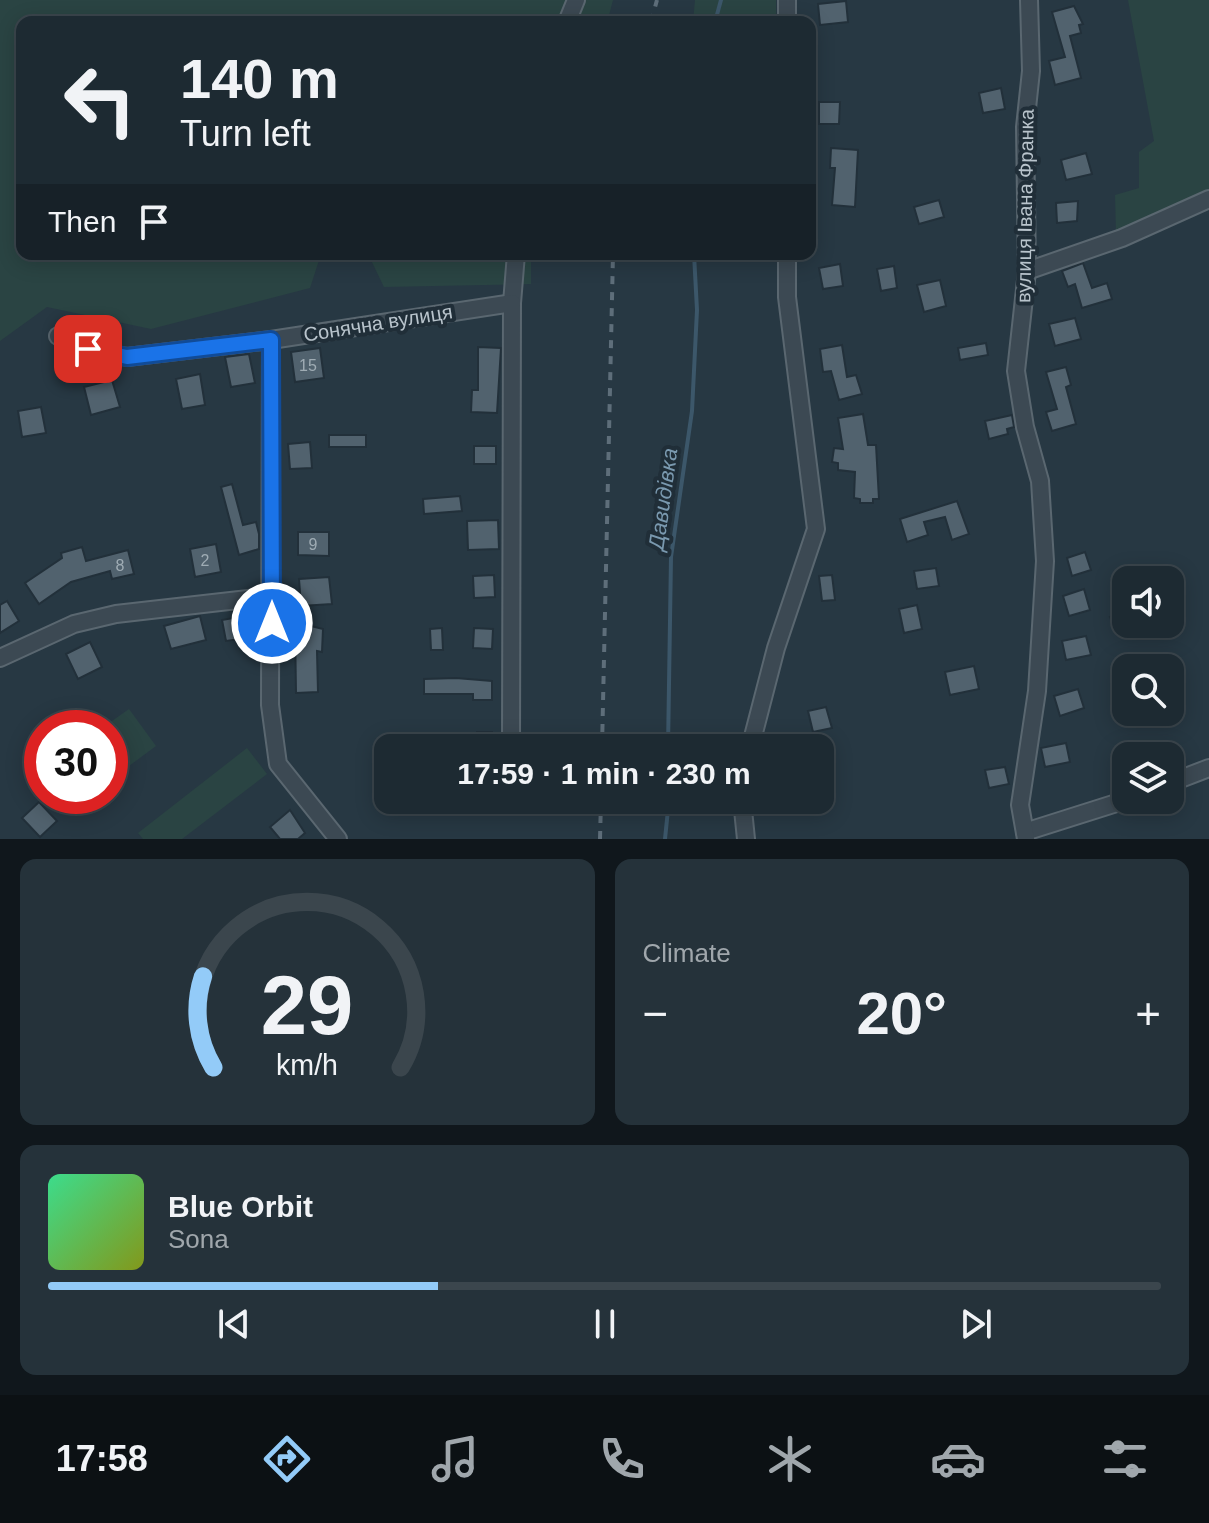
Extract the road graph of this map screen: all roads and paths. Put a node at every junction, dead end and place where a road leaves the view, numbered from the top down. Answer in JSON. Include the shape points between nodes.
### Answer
{"nodes":[{"id":1,"x":1029,"y":0,"type":"edge"},
{"id":2,"x":1209,"y":199,"type":"edge"},
{"id":3,"x":516,"y":260,"type":"edge"},
{"id":4,"x":787,"y":260,"type":"edge"},
{"id":5,"x":1027,"y":271,"type":"junction"},
{"id":6,"x":512,"y":303,"type":"junction"},
{"id":7,"x":58,"y":336,"type":"dead end"},
{"id":8,"x":271,"y":340,"type":"junction"},
{"id":9,"x":273,"y":596,"type":"junction"},
{"id":10,"x":0,"y":658,"type":"edge"},
{"id":11,"x":511,"y":734,"type":"edge"},
{"id":12,"x":754,"y":734,"type":"edge"},
{"id":13,"x":1209,"y":768,"type":"edge"},
{"id":14,"x":1184,"y":778,"type":"edge"},
{"id":15,"x":1112,"y":805,"type":"edge"},
{"id":16,"x":743,"y":814,"type":"edge"},
{"id":17,"x":1026,"y":836,"type":"edge"},
{"id":18,"x":338,"y":839,"type":"edge"},
{"id":19,"x":746,"y":839,"type":"edge"}],
"edges":[{"from":1,"to":5,"type":"street","name":"вулиця Івана Франка"},
{"from":2,"to":5,"type":"street","via":[[1122,238]]},
{"from":3,"to":6,"type":"street"},
{"from":4,"to":12,"type":"street","via":[[816,529]]},
{"from":5,"to":17,"type":"street","name":"вулиця Івана Франка","via":[[1016,371],[1040,481],[1045,561],[1037,691],[1020,805]]},
{"from":6,"to":8,"type":"street","name":"Сонячна вулиця"},
{"from":6,"to":11,"type":"street"},
{"from":7,"to":8,"type":"street","name":"Сонячна вулиця","via":[[127,357]]},
{"from":8,"to":9,"type":"street"},
{"from":9,"to":10,"type":"street","via":[[116,614],[74,624]]},
{"from":9,"to":18,"type":"street","via":[[270,705],[278,764]]},
{"from":13,"to":14,"type":"street"},
{"from":15,"to":17,"type":"street"},
{"from":16,"to":19,"type":"street"}]}
